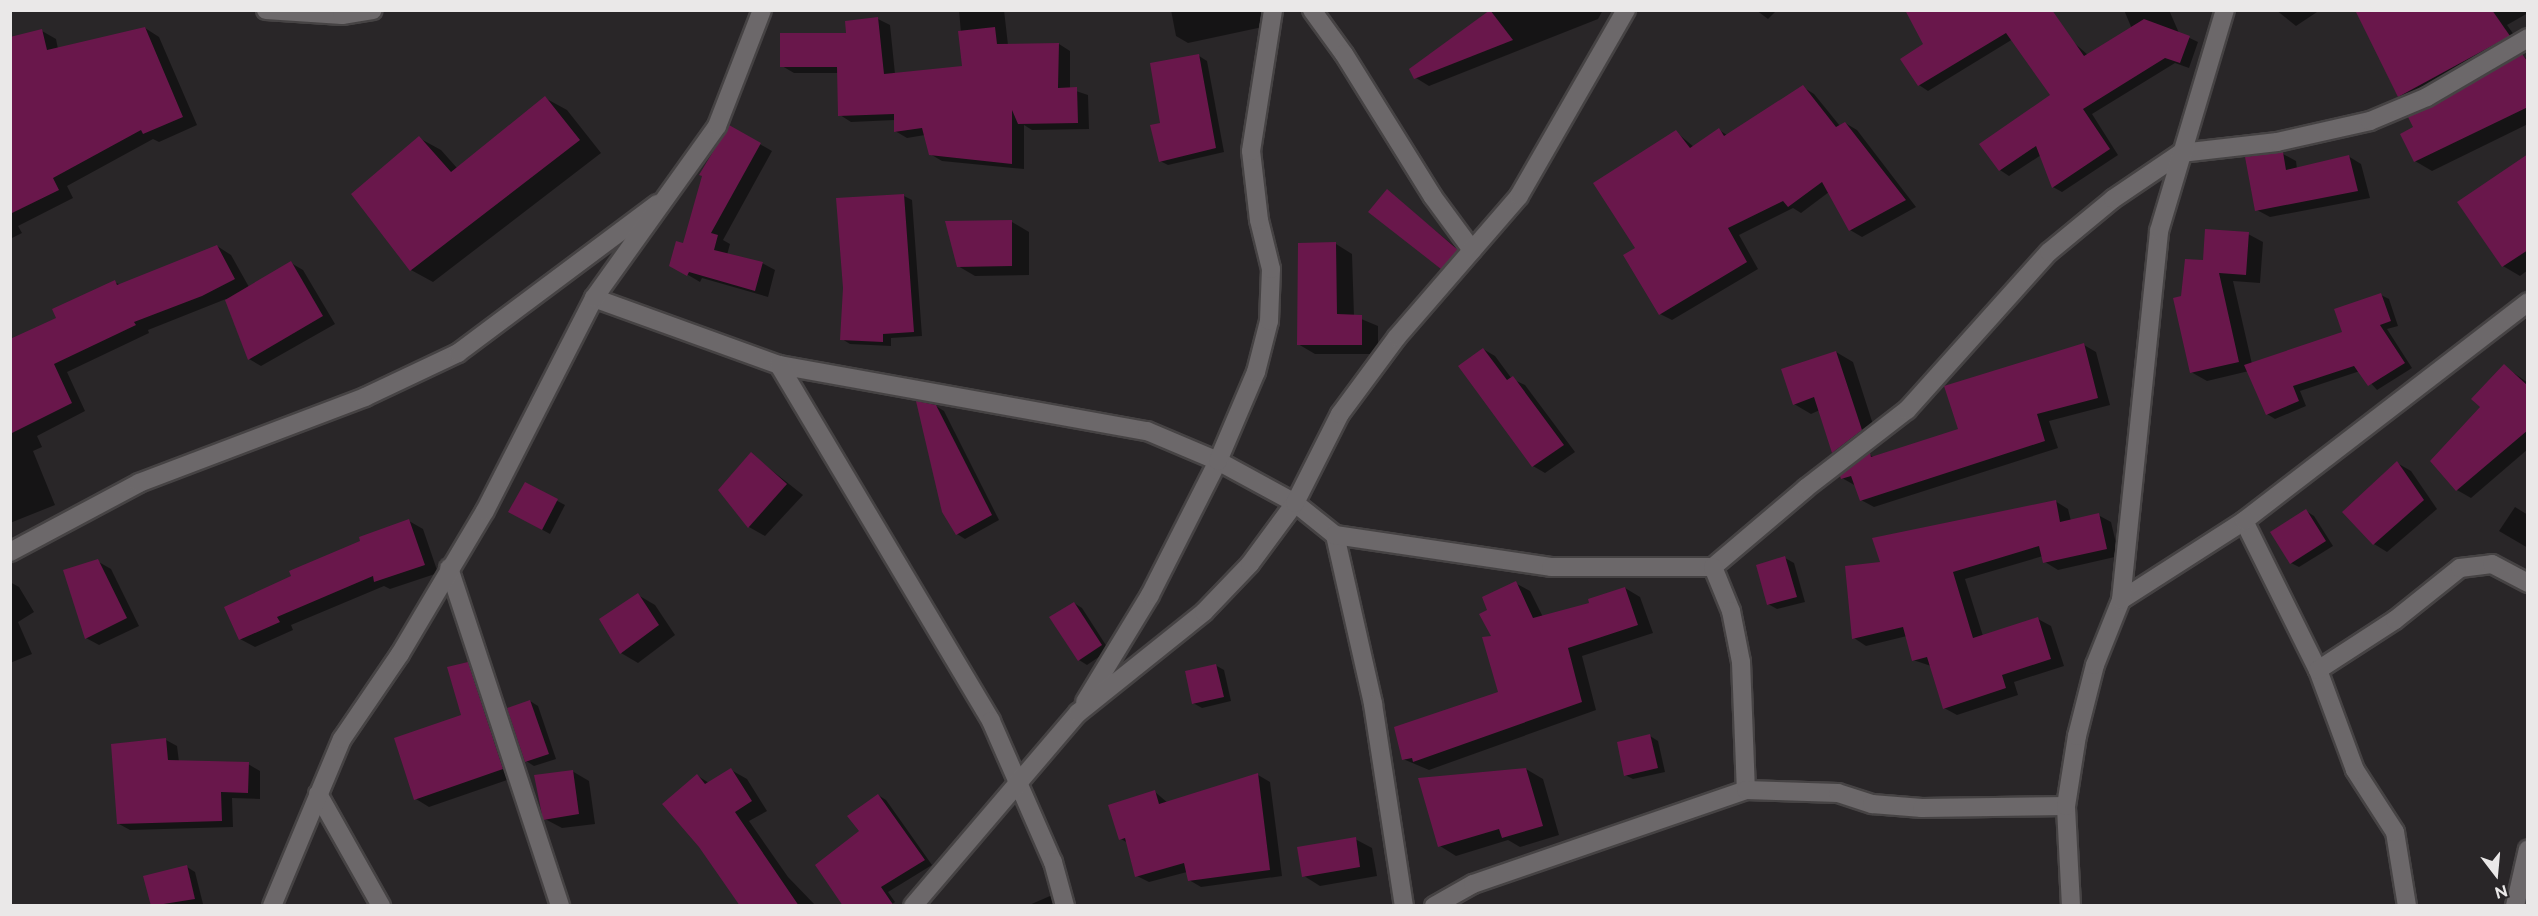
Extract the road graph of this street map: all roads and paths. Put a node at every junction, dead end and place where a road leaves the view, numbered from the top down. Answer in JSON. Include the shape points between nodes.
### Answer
{"nodes":[{"id":1,"x":266,"y":10,"type":"edge"},
{"id":2,"x":373,"y":10,"type":"edge"},
{"id":3,"x":762,"y":10,"type":"edge"},
{"id":4,"x":1273,"y":10,"type":"edge"},
{"id":5,"x":1626,"y":10,"type":"edge"},
{"id":6,"x":2225,"y":10,"type":"edge"},
{"id":7,"x":1315,"y":12,"type":"edge"},
{"id":8,"x":2528,"y":38,"type":"edge"},
{"id":9,"x":2181,"y":153,"type":"junction"},
{"id":10,"x":674,"y":191,"type":"junction"},
{"id":11,"x":1472,"y":250,"type":"junction"},
{"id":12,"x":594,"y":298,"type":"junction"},
{"id":13,"x":2528,"y":302,"type":"edge"},
{"id":14,"x":779,"y":365,"type":"junction"},
{"id":15,"x":1218,"y":461,"type":"junction"},
{"id":16,"x":1295,"y":503,"type":"junction"},
{"id":17,"x":2244,"y":521,"type":"junction"},
{"id":18,"x":1335,"y":535,"type":"junction"},
{"id":19,"x":10,"y":552,"type":"edge"},
{"id":20,"x":1713,"y":567,"type":"junction"},
{"id":21,"x":450,"y":568,"type":"junction"},
{"id":22,"x":2528,"y":583,"type":"edge"},
{"id":23,"x":2121,"y":600,"type":"junction"},
{"id":24,"x":2318,"y":670,"type":"junction"},
{"id":25,"x":1078,"y":713,"type":"junction"},
{"id":26,"x":1017,"y":785,"type":"junction"},
{"id":27,"x":1746,"y":790,"type":"junction"},
{"id":28,"x":318,"y":794,"type":"junction"},
{"id":29,"x":2066,"y":806,"type":"junction"},
{"id":30,"x":2528,"y":849,"type":"edge"},
{"id":31,"x":272,"y":906,"type":"edge"},
{"id":32,"x":381,"y":906,"type":"edge"},
{"id":33,"x":560,"y":906,"type":"edge"},
{"id":34,"x":913,"y":906,"type":"edge"},
{"id":35,"x":1065,"y":906,"type":"edge"},
{"id":36,"x":1404,"y":906,"type":"edge"},
{"id":37,"x":1434,"y":906,"type":"edge"},
{"id":38,"x":2070,"y":906,"type":"edge"},
{"id":39,"x":2407,"y":906,"type":"edge"},
{"id":40,"x":2515,"y":906,"type":"edge"}],
"edges":[{"from":1,"to":2,"type":"street","via":[[342,15]]},
{"from":3,"to":10,"type":"street","via":[[717,126]]},
{"from":4,"to":15,"type":"street","via":[[1251,151],[1259,220],[1270,269],[1269,321],[1256,372]]},
{"from":5,"to":11,"type":"street","via":[[1519,196]]},
{"from":6,"to":9,"type":"street"},
{"from":7,"to":11,"type":"street","via":[[1433,197]]},
{"from":8,"to":9,"type":"street","via":[[2427,97],[2370,121],[2277,142]]},
{"from":9,"to":20,"type":"street","via":[[2113,200],[2049,252],[1907,410]]},
{"from":9,"to":23,"type":"street","via":[[2159,231]]},
{"from":10,"to":12,"type":"street"},
{"from":10,"to":19,"type":"street","via":[[458,353],[365,397],[139,483]]},
{"from":11,"to":16,"type":"street","via":[[1396,337],[1340,414]]},
{"from":12,"to":14,"type":"street"},
{"from":12,"to":21,"type":"street","via":[[485,511]]},
{"from":13,"to":17,"type":"street"},
{"from":14,"to":15,"type":"street","via":[[1147,431]]},
{"from":14,"to":26,"type":"street","via":[[991,721]]},
{"from":15,"to":16,"type":"street"},
{"from":15,"to":25,"type":"street","via":[[1150,595]]},
{"from":16,"to":18,"type":"street"},
{"from":16,"to":25,"type":"street","via":[[1250,564],[1204,612]]},
{"from":17,"to":23,"type":"street"},
{"from":17,"to":24,"type":"street"},
{"from":18,"to":20,"type":"street","via":[[1551,567]]},
{"from":18,"to":36,"type":"street","via":[[1374,704]]},
{"from":20,"to":27,"type":"street","via":[[1731,611],[1741,662]]},
{"from":21,"to":28,"type":"street","via":[[400,654],[342,739]]},
{"from":21,"to":33,"type":"street"},
{"from":22,"to":24,"type":"street","via":[[2492,564],[2460,568],[2395,620]]},
{"from":23,"to":29,"type":"street","via":[[2090,686]]},
{"from":24,"to":39,"type":"street","via":[[2355,770],[2395,832]]},
{"from":25,"to":26,"type":"street"},
{"from":26,"to":34,"type":"street"},
{"from":26,"to":35,"type":"street","via":[[1053,862]]},
{"from":27,"to":29,"type":"street","via":[[1838,793],[1872,804],[1922,808]]},
{"from":27,"to":37,"type":"street","via":[[1473,884]]},
{"from":28,"to":31,"type":"street"},
{"from":28,"to":32,"type":"street"},
{"from":29,"to":38,"type":"street"},
{"from":30,"to":40,"type":"street"}]}
